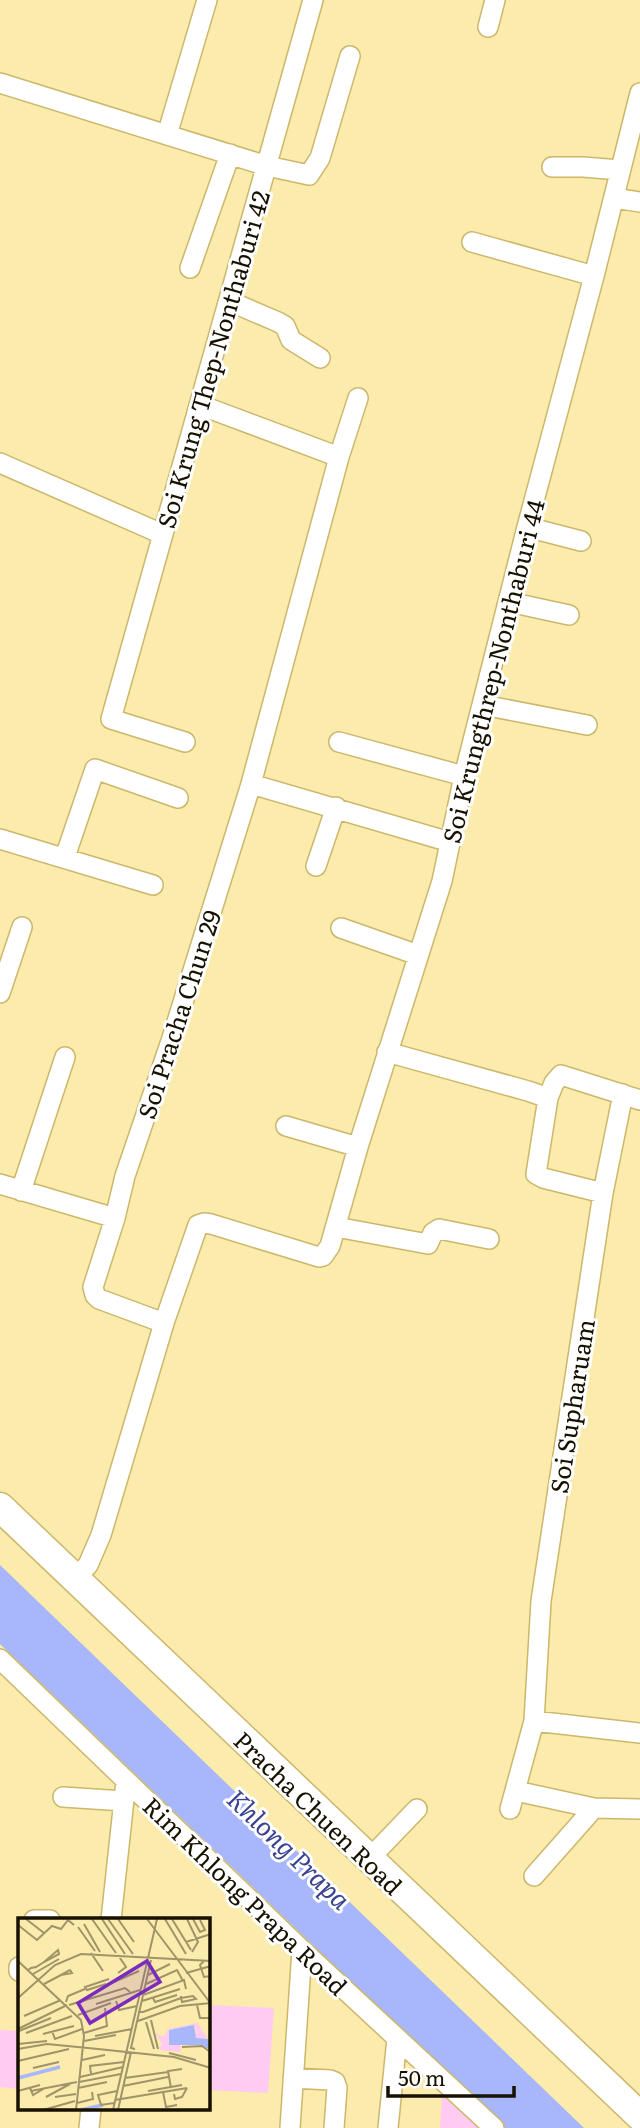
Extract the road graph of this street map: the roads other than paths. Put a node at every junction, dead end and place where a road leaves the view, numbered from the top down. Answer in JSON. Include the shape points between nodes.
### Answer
{"nodes":[{"id":1,"x":207,"y":0,"type":"edge"},
{"id":2,"x":313,"y":0,"type":"edge"},
{"id":3,"x":495,"y":0,"type":"edge"},
{"id":4,"x":488,"y":27,"type":"dead end"},
{"id":5,"x":350,"y":56,"type":"dead end"},
{"id":6,"x":0,"y":83,"type":"edge"},
{"id":7,"x":640,"y":93,"type":"edge"},
{"id":8,"x":167,"y":135,"type":"junction"},
{"id":9,"x":230,"y":154,"type":"junction"},
{"id":10,"x":267,"y":166,"type":"junction"},
{"id":11,"x":552,"y":167,"type":"dead end"},
{"id":12,"x":620,"y":170,"type":"junction"},
{"id":13,"x":614,"y":198,"type":"junction"},
{"id":14,"x":640,"y":202,"type":"edge"},
{"id":15,"x":472,"y":242,"type":"dead end"},
{"id":16,"x":190,"y":268,"type":"dead end"},
{"id":17,"x":594,"y":276,"type":"junction"},
{"id":18,"x":229,"y":301,"type":"junction"},
{"id":19,"x":320,"y":358,"type":"dead end"},
{"id":20,"x":358,"y":398,"type":"dead end"},
{"id":21,"x":200,"y":405,"type":"junction"},
{"id":22,"x":340,"y":457,"type":"junction"},
{"id":23,"x":0,"y":463,"type":"edge"},
{"id":24,"x":527,"y":527,"type":"junction"},
{"id":25,"x":162,"y":534,"type":"junction"},
{"id":26,"x":581,"y":541,"type":"dead end"},
{"id":27,"x":509,"y":601,"type":"junction"},
{"id":28,"x":569,"y":615,"type":"dead end"},
{"id":29,"x":483,"y":705,"type":"junction"},
{"id":30,"x":587,"y":725,"type":"dead end"},
{"id":31,"x":185,"y":742,"type":"dead end"},
{"id":32,"x":340,"y":742,"type":"dead end"},
{"id":33,"x":464,"y":776,"type":"junction"},
{"id":34,"x":251,"y":784,"type":"junction"},
{"id":35,"x":178,"y":798,"type":"dead end"},
{"id":36,"x":335,"y":807,"type":"junction"},
{"id":37,"x":0,"y":839,"type":"edge"},
{"id":38,"x":450,"y":842,"type":"junction"},
{"id":39,"x":65,"y":857,"type":"junction"},
{"id":40,"x":316,"y":866,"type":"dead end"},
{"id":41,"x":153,"y":885,"type":"dead end"},
{"id":42,"x":22,"y":927,"type":"dead end"},
{"id":43,"x":341,"y":928,"type":"dead end"},
{"id":44,"x":418,"y":955,"type":"junction"},
{"id":45,"x":0,"y":993,"type":"edge"},
{"id":46,"x":387,"y":1052,"type":"junction"},
{"id":47,"x":65,"y":1058,"type":"dead end"},
{"id":48,"x":631,"y":1097,"type":"edge"},
{"id":49,"x":548,"y":1098,"type":"junction"},
{"id":50,"x":286,"y":1126,"type":"dead end"},
{"id":51,"x":358,"y":1147,"type":"junction"},
{"id":52,"x":0,"y":1184,"type":"edge"},
{"id":53,"x":21,"y":1191,"type":"junction"},
{"id":54,"x":603,"y":1193,"type":"junction"},
{"id":55,"x":115,"y":1218,"type":"junction"},
{"id":56,"x":336,"y":1227,"type":"junction"},
{"id":57,"x":489,"y":1239,"type":"dead end"},
{"id":58,"x":164,"y":1323,"type":"junction"},
{"id":59,"x":0,"y":1507,"type":"edge"},
{"id":60,"x":75,"y":1578,"type":"junction"},
{"id":61,"x":0,"y":1659,"type":"edge"},
{"id":62,"x":534,"y":1721,"type":"junction"},
{"id":63,"x":640,"y":1733,"type":"edge"},
{"id":64,"x":125,"y":1791,"type":"junction"},
{"id":65,"x":63,"y":1797,"type":"dead end"},
{"id":66,"x":594,"y":1808,"type":"junction"},
{"id":67,"x":417,"y":1809,"type":"dead end"},
{"id":68,"x":640,"y":1810,"type":"edge"},
{"id":69,"x":369,"y":1859,"type":"junction"},
{"id":70,"x":534,"y":1876,"type":"dead end"},
{"id":71,"x":111,"y":1918,"type":"edge"},
{"id":72,"x":302,"y":1950,"type":"junction"},
{"id":73,"x":397,"y":2038,"type":"junction"},
{"id":74,"x":293,"y":2078,"type":"junction"},
{"id":75,"x":91,"y":2110,"type":"edge"},
{"id":76,"x":640,"y":2116,"type":"edge"},
{"id":77,"x":89,"y":2128,"type":"edge"},
{"id":78,"x":290,"y":2128,"type":"edge"},
{"id":79,"x":334,"y":2128,"type":"edge"},
{"id":80,"x":388,"y":2128,"type":"edge"},
{"id":81,"x":494,"y":2128,"type":"edge"}],
"edges":[{"from":1,"to":8,"type":"street"},
{"from":2,"to":10,"type":"street","name":"Soi Krung Thep-Nonthaburi 42"},
{"from":3,"to":4,"type":"street"},
{"from":5,"to":10,"type":"street","via":[[314,169],[302,175]]},
{"from":6,"to":8,"type":"street"},
{"from":7,"to":12,"type":"street","name":"Soi Krungthrep-Nonthaburi 44"},
{"from":8,"to":9,"type":"street"},
{"from":9,"to":10,"type":"street"},
{"from":9,"to":16,"type":"street"},
{"from":10,"to":18,"type":"street","name":"Soi Krung Thep-Nonthaburi 42"},
{"from":11,"to":12,"type":"street"},
{"from":12,"to":13,"type":"street","name":"Soi Krungthrep-Nonthaburi 44"},
{"from":13,"to":14,"type":"street"},
{"from":13,"to":17,"type":"street","name":"Soi Krungthrep-Nonthaburi 44"},
{"from":15,"to":17,"type":"street"},
{"from":17,"to":24,"type":"street","name":"Soi Krungthrep-Nonthaburi 44"},
{"from":18,"to":19,"type":"street","via":[[285,326],[291,341]]},
{"from":18,"to":21,"type":"street","name":"Soi Krung Thep-Nonthaburi 42"},
{"from":20,"to":22,"type":"street","name":"Soi Pracha Chun 29"},
{"from":21,"to":22,"type":"street"},
{"from":21,"to":25,"type":"street","name":"Soi Krung Thep-Nonthaburi 42"},
{"from":22,"to":34,"type":"street","name":"Soi Pracha Chun 29"},
{"from":23,"to":25,"type":"street"},
{"from":24,"to":26,"type":"street"},
{"from":24,"to":27,"type":"street","name":"Soi Krungthrep-Nonthaburi 44"},
{"from":25,"to":31,"type":"street","name":"Soi Krung Thep-Nonthaburi 42","via":[[110,719]]},
{"from":27,"to":28,"type":"street"},
{"from":27,"to":29,"type":"street","name":"Soi Krungthrep-Nonthaburi 44"},
{"from":29,"to":30,"type":"street"},
{"from":29,"to":33,"type":"street","name":"Soi Krungthrep-Nonthaburi 44"},
{"from":32,"to":33,"type":"street"},
{"from":33,"to":38,"type":"street","name":"Soi Krungthrep-Nonthaburi 44"},
{"from":34,"to":36,"type":"street"},
{"from":34,"to":55,"type":"street","name":"Soi Pracha Chun 29"},
{"from":35,"to":39,"type":"street","via":[[95,769]]},
{"from":36,"to":38,"type":"street"},
{"from":36,"to":40,"type":"street"},
{"from":37,"to":39,"type":"street"},
{"from":38,"to":44,"type":"street","name":"Soi Krungthrep-Nonthaburi 44"},
{"from":39,"to":41,"type":"street"},
{"from":42,"to":45,"type":"street"},
{"from":43,"to":44,"type":"street"},
{"from":44,"to":46,"type":"street","name":"Soi Krungthrep-Nonthaburi 44"},
{"from":46,"to":49,"type":"street"},
{"from":46,"to":51,"type":"street","name":"Soi Krungthrep-Nonthaburi 44"},
{"from":47,"to":53,"type":"street"},
{"from":48,"to":49,"type":"street","via":[[561,1075]]},
{"from":48,"to":54,"type":"street","name":"Soi Supharuam"},
{"from":49,"to":54,"type":"street","via":[[536,1174]]},
{"from":50,"to":51,"type":"street"},
{"from":51,"to":56,"type":"street","name":"Soi Krungthrep-Nonthaburi 44"},
{"from":52,"to":53,"type":"street"},
{"from":53,"to":55,"type":"street"},
{"from":54,"to":62,"type":"street","name":"Soi Supharuam","via":[[541,1601]]},
{"from":55,"to":58,"type":"street","name":"Soi Pracha Chun 29","via":[[93,1287],[95,1295]]},
{"from":56,"to":57,"type":"street","via":[[428,1244],[439,1229]]},
{"from":56,"to":58,"type":"street","name":"Soi Krungthrep-Nonthaburi 44","via":[[330,1246],[319,1257],[211,1224],[198,1225]]},
{"from":58,"to":60,"type":"street","via":[[101,1535],[88,1565]]},
{"from":59,"to":60,"type":"main road","name":"Pracha Chuen Road"},
{"from":60,"to":69,"type":"main road","name":"Pracha Chuen Road"},
{"from":61,"to":64,"type":"street","name":"Rim Khlong Prapa Road"},
{"from":62,"to":63,"type":"street"},
{"from":62,"to":66,"type":"street","name":"Soi Supharuam","via":[[513,1800]]},
{"from":64,"to":65,"type":"street"},
{"from":64,"to":71,"type":"street"},
{"from":64,"to":72,"type":"street","name":"Rim Khlong Prapa Road"},
{"from":66,"to":68,"type":"street"},
{"from":66,"to":70,"type":"street"},
{"from":67,"to":69,"type":"street"},
{"from":69,"to":76,"type":"main road","name":"Pracha Chuen Road"},
{"from":72,"to":73,"type":"street","name":"Rim Khlong Prapa Road"},
{"from":72,"to":74,"type":"street"},
{"from":73,"to":80,"type":"street"},
{"from":73,"to":81,"type":"street","name":"Rim Khlong Prapa Road"},
{"from":74,"to":78,"type":"street"},
{"from":74,"to":79,"type":"street","via":[[335,2082]]},
{"from":75,"to":77,"type":"street"}]}
